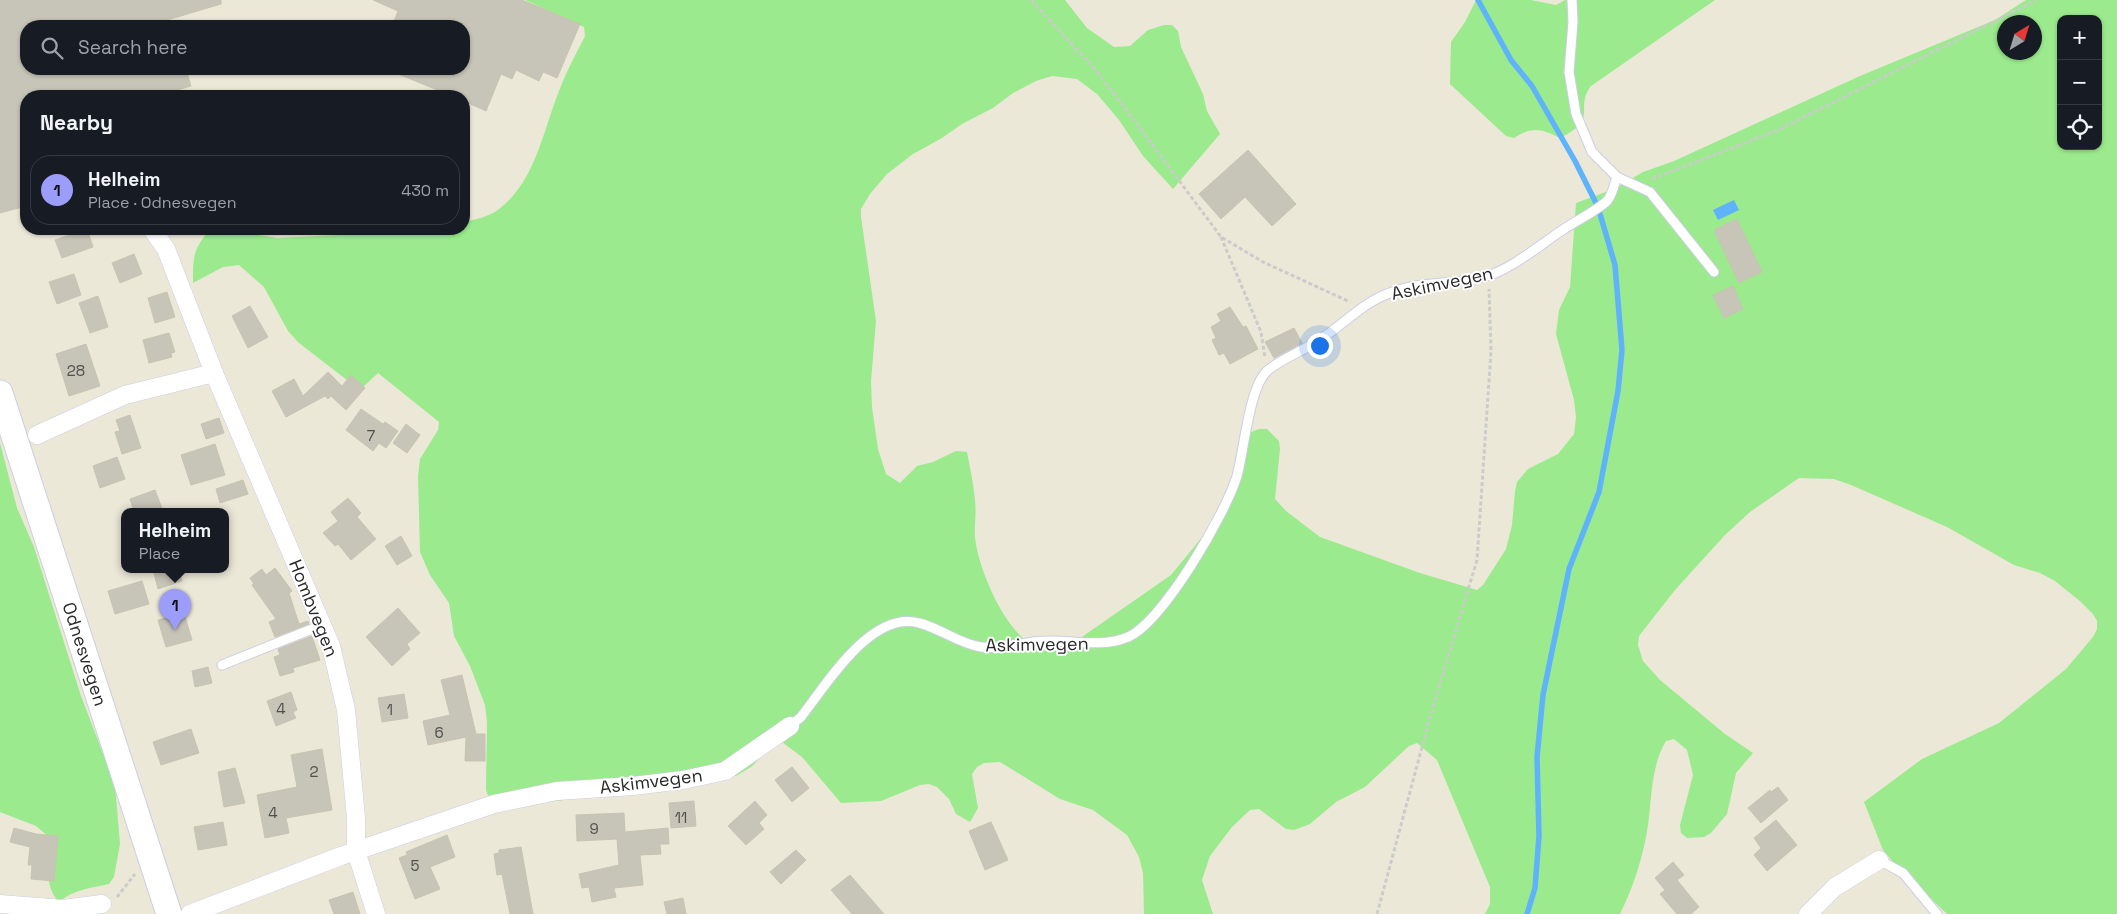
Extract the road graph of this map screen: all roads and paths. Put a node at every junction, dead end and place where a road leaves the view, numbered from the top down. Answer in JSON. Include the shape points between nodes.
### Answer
{"nodes":[{"id":1,"x":1031,"y":0,"type":"edge"},
{"id":2,"x":1572,"y":0,"type":"edge"},
{"id":3,"x":2037,"y":0,"type":"edge"},
{"id":4,"x":1617,"y":177,"type":"junction"},
{"id":5,"x":1635,"y":186,"type":"junction"},
{"id":6,"x":156,"y":235,"type":"edge"},
{"id":7,"x":1221,"y":237,"type":"junction"},
{"id":8,"x":1714,"y":272,"type":"dead end"},
{"id":9,"x":1489,"y":276,"type":"junction"},
{"id":10,"x":1362,"y":307,"type":"junction"},
{"id":11,"x":1267,"y":371,"type":"junction"},
{"id":12,"x":214,"y":373,"type":"junction"},
{"id":13,"x":0,"y":393,"type":"edge"},
{"id":14,"x":37,"y":435,"type":"dead end"},
{"id":15,"x":322,"y":624,"type":"junction"},
{"id":16,"x":222,"y":665,"type":"dead end"},
{"id":17,"x":790,"y":726,"type":"joint"},
{"id":18,"x":356,"y":851,"type":"junction"},
{"id":19,"x":1879,"y":860,"type":"joint"},
{"id":20,"x":0,"y":904,"type":"edge"},
{"id":21,"x":102,"y":904,"type":"dead end"},
{"id":22,"x":64,"y":911,"type":"edge"},
{"id":23,"x":169,"y":914,"type":"edge"},
{"id":24,"x":190,"y":914,"type":"edge"},
{"id":25,"x":376,"y":914,"type":"edge"},
{"id":26,"x":1378,"y":914,"type":"edge"},
{"id":27,"x":1808,"y":914,"type":"edge"},
{"id":28,"x":1937,"y":914,"type":"edge"}],
"edges":[{"from":1,"to":7,"type":"path","via":[[1094,68]]},
{"from":2,"to":4,"type":"lane","via":[[1569,72],[1576,114],[1592,152]]},
{"from":3,"to":5,"type":"path","via":[[1776,131]]},
{"from":4,"to":5,"type":"lane"},
{"from":4,"to":9,"type":"lane","name":"Askimvegen","via":[[1607,201]]},
{"from":5,"to":8,"type":"lane","via":[[1650,192]]},
{"from":6,"to":12,"type":"street","name":"Hombvegen","via":[[166,249]]},
{"from":7,"to":10,"type":"path","via":[[1263,262]]},
{"from":7,"to":11,"type":"path","via":[[1261,332]]},
{"from":9,"to":10,"type":"lane","name":"Askimvegen","via":[[1399,289]]},
{"from":9,"to":26,"type":"path","via":[[1491,351],[1477,560],[1432,710]]},
{"from":10,"to":11,"type":"lane","name":"Askimvegen","via":[[1320,340]]},
{"from":11,"to":17,"type":"lane","name":"Askimvegen","via":[[1259,382],[1237,475],[1228,499],[1170,598],[1138,632],[1103,643],[1045,640],[992,648],[970,644],[920,623],[893,624],[871,634],[858,646],[801,717]]},
{"from":12,"to":14,"type":"street","via":[[125,395]]},
{"from":12,"to":15,"type":"street","name":"Hombvegen"},
{"from":13,"to":23,"type":"main road","name":"Odnesvegen"},
{"from":15,"to":16,"type":"lane"},
{"from":15,"to":18,"type":"street","name":"Hombvegen","via":[[346,706]]},
{"from":17,"to":18,"type":"street","name":"Askimvegen","via":[[725,771],[633,786],[557,791],[494,804]]},
{"from":18,"to":24,"type":"street","name":"Askimvegen"},
{"from":18,"to":25,"type":"street","name":"Hombvegen"},
{"from":19,"to":27,"type":"street","via":[[1835,887]]},
{"from":19,"to":28,"type":"lane","via":[[1903,873]]},
{"from":20,"to":22,"type":"street"},
{"from":21,"to":22,"type":"street"}]}
